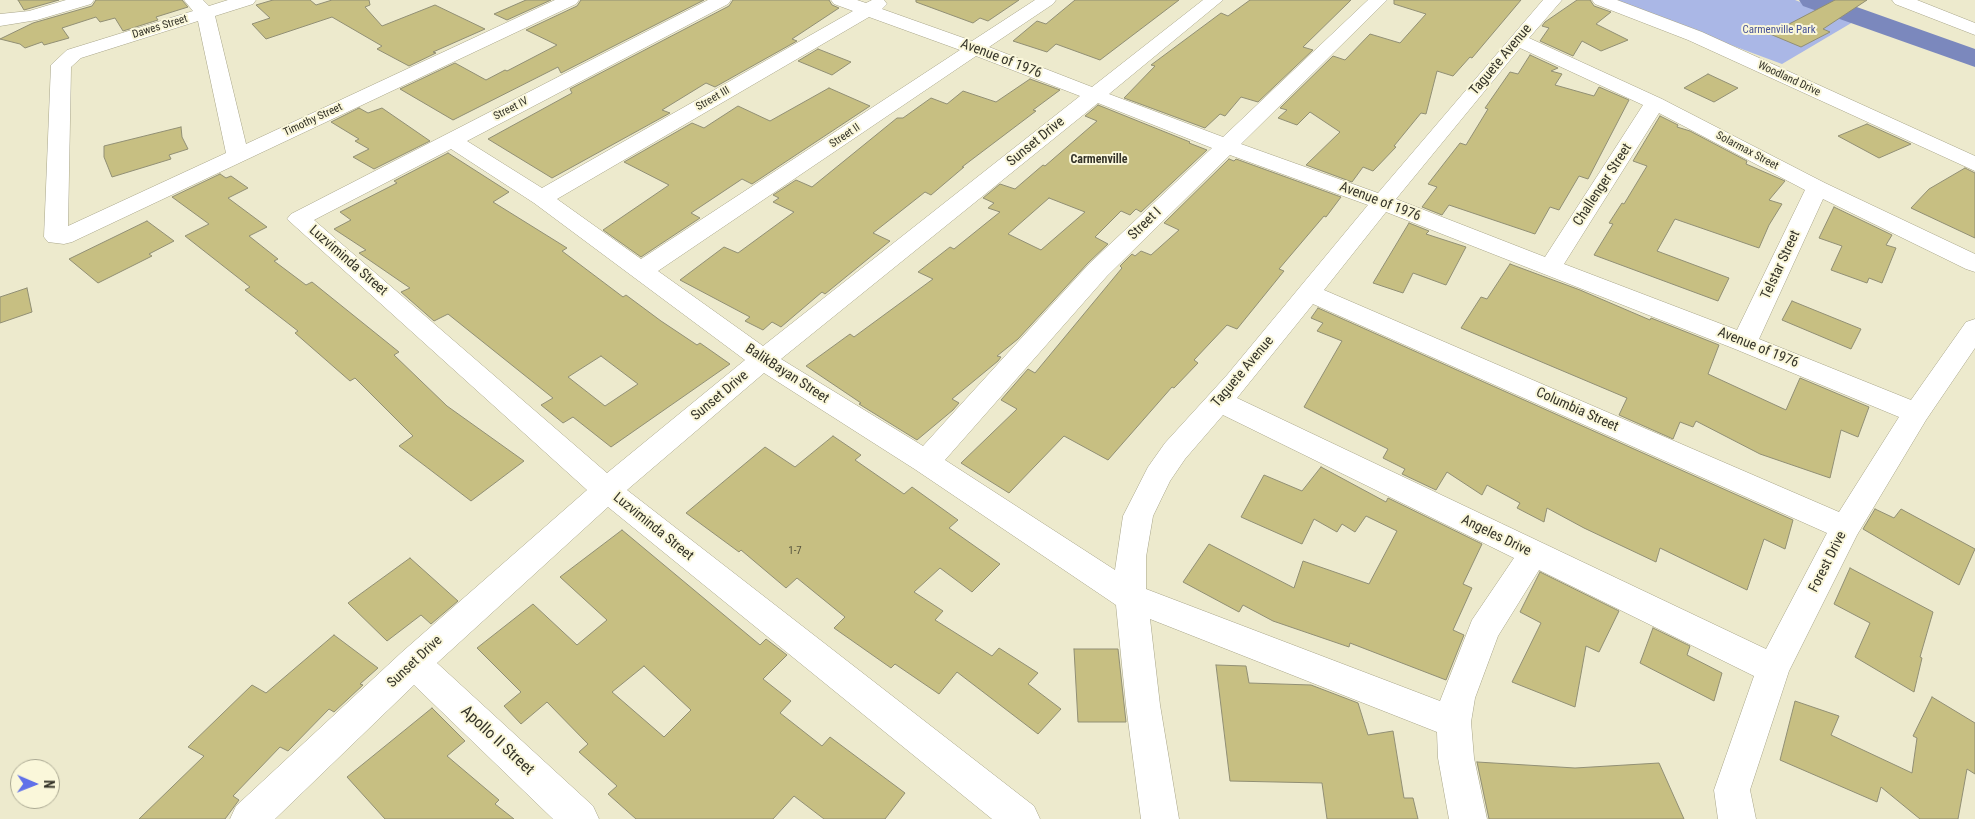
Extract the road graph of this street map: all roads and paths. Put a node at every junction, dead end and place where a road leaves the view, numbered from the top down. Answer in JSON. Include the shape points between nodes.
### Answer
{"nodes":[{"id":1,"x":85,"y":0,"type":"edge"},
{"id":2,"x":247,"y":0,"type":"edge"},
{"id":3,"x":570,"y":0,"type":"edge"},
{"id":4,"x":722,"y":0,"type":"edge"},
{"id":5,"x":840,"y":0,"type":"edge"},
{"id":6,"x":1047,"y":0,"type":"edge"},
{"id":7,"x":1214,"y":0,"type":"edge"},
{"id":8,"x":1378,"y":0,"type":"edge"},
{"id":9,"x":1553,"y":0,"type":"edge"},
{"id":10,"x":1601,"y":0,"type":"edge"},
{"id":11,"x":1901,"y":0,"type":"edge"},
{"id":12,"x":1925,"y":3,"type":"edge"},
{"id":13,"x":876,"y":5,"type":"edge"},
{"id":14,"x":199,"y":6,"type":"edge"},
{"id":15,"x":3,"y":20,"type":"edge"},
{"id":16,"x":1975,"y":29,"type":"edge"},
{"id":17,"x":1517,"y":40,"type":"junction"},
{"id":18,"x":976,"y":49,"type":"junction"},
{"id":19,"x":1095,"y":94,"type":"junction"},
{"id":20,"x":1655,"y":103,"type":"junction"},
{"id":21,"x":451,"y":140,"type":"junction"},
{"id":22,"x":1226,"y":146,"type":"junction"},
{"id":23,"x":238,"y":156,"type":"junction"},
{"id":24,"x":1975,"y":164,"type":"edge"},
{"id":25,"x":1817,"y":188,"type":"junction"},
{"id":26,"x":542,"y":198,"type":"junction"},
{"id":27,"x":1382,"y":202,"type":"junction"},
{"id":28,"x":299,"y":218,"type":"joint"},
{"id":29,"x":56,"y":237,"type":"joint"},
{"id":30,"x":1975,"y":264,"type":"edge"},
{"id":31,"x":1550,"y":267,"type":"junction"},
{"id":32,"x":642,"y":270,"type":"junction"},
{"id":33,"x":1309,"y":293,"type":"junction"},
{"id":34,"x":1975,"y":328,"type":"edge"},
{"id":35,"x":1744,"y":343,"type":"junction"},
{"id":36,"x":763,"y":360,"type":"junction"},
{"id":37,"x":1219,"y":401,"type":"junction"},
{"id":38,"x":1916,"y":413,"type":"junction"},
{"id":39,"x":926,"y":462,"type":"junction"},
{"id":40,"x":607,"y":490,"type":"junction"},
{"id":41,"x":1845,"y":528,"type":"junction"},
{"id":42,"x":1533,"y":554,"type":"junction"},
{"id":43,"x":1130,"y":597,"type":"junction"},
{"id":44,"x":414,"y":663,"type":"junction"},
{"id":45,"x":1773,"y":669,"type":"junction"},
{"id":46,"x":1454,"y":722,"type":"junction"},
{"id":47,"x":249,"y":819,"type":"edge"},
{"id":48,"x":580,"y":819,"type":"edge"},
{"id":49,"x":1021,"y":819,"type":"edge"},
{"id":50,"x":1160,"y":819,"type":"edge"},
{"id":51,"x":1468,"y":819,"type":"edge"},
{"id":52,"x":1737,"y":819,"type":"edge"}],
"edges":[{"from":1,"to":15,"type":"street","via":[[31,16]]},
{"from":2,"to":14,"type":"street","name":"Dawes Street"},
{"from":3,"to":23,"type":"street","name":"Timothy Street"},
{"from":4,"to":21,"type":"street","name":"Street IV"},
{"from":5,"to":13,"type":"street","name":"Avenue of 1976"},
{"from":6,"to":18,"type":"street","name":"Street II"},
{"from":7,"to":19,"type":"street","name":"Sunset Drive"},
{"from":8,"to":22,"type":"street","name":"Street I"},
{"from":9,"to":17,"type":"street","name":"Taguete Avenue"},
{"from":10,"to":24,"type":"street","name":"Woodland Drive","via":[[1695,36]]},
{"from":11,"to":12,"type":"street"},
{"from":12,"to":16,"type":"street"},
{"from":13,"to":18,"type":"street","name":"Avenue of 1976"},
{"from":13,"to":26,"type":"street","name":"Street III"},
{"from":14,"to":23,"type":"street"},
{"from":14,"to":29,"type":"street","name":"Dawes Street","via":[[74,54],[61,65]]},
{"from":17,"to":20,"type":"street","name":"Solarmax Street"},
{"from":17,"to":27,"type":"street","name":"Taguete Avenue"},
{"from":18,"to":19,"type":"street","name":"Avenue of 1976"},
{"from":18,"to":32,"type":"street","name":"Street II"},
{"from":19,"to":22,"type":"street","name":"Avenue of 1976"},
{"from":19,"to":36,"type":"street","name":"Sunset Drive"},
{"from":20,"to":25,"type":"street","name":"Solarmax Street"},
{"from":20,"to":31,"type":"street","name":"Challenger Street"},
{"from":21,"to":26,"type":"street","name":"BalikBayan Street"},
{"from":21,"to":28,"type":"street","name":"Street IV"},
{"from":22,"to":27,"type":"street","name":"Avenue of 1976"},
{"from":22,"to":39,"type":"street","name":"Street I","via":[[1098,270]]},
{"from":23,"to":29,"type":"street","name":"Timothy Street","via":[[64,237]]},
{"from":25,"to":30,"type":"street","name":"Solarmax Street"},
{"from":25,"to":35,"type":"street","name":"Telstar Street"},
{"from":26,"to":32,"type":"street","name":"BalikBayan Street"},
{"from":27,"to":31,"type":"street","name":"Avenue of 1976"},
{"from":27,"to":33,"type":"street","name":"Taguete Avenue"},
{"from":28,"to":40,"type":"street","name":"Luzviminda Street"},
{"from":31,"to":35,"type":"street","name":"Avenue of 1976"},
{"from":32,"to":36,"type":"street","name":"BalikBayan Street"},
{"from":33,"to":37,"type":"street","name":"Taguete Avenue"},
{"from":33,"to":41,"type":"street","name":"Columbia Street"},
{"from":34,"to":38,"type":"street","name":"Forest Drive"},
{"from":35,"to":38,"type":"street","name":"Avenue of 1976"},
{"from":36,"to":39,"type":"street","name":"BalikBayan Street"},
{"from":36,"to":40,"type":"street","name":"Sunset Drive"},
{"from":37,"to":42,"type":"street","name":"Angeles Drive"},
{"from":37,"to":43,"type":"street","name":"Taguete Avenue","via":[[1158,475],[1138,516]]},
{"from":38,"to":41,"type":"street","name":"Forest Drive"},
{"from":39,"to":43,"type":"street","name":"BalikBayan Street"},
{"from":40,"to":44,"type":"street","name":"Sunset Drive"},
{"from":40,"to":49,"type":"street","name":"Luzviminda Street"},
{"from":41,"to":45,"type":"street","name":"Forest Drive"},
{"from":42,"to":45,"type":"street","name":"Angeles Drive"},
{"from":42,"to":46,"type":"street","via":[[1484,630],[1458,698]]},
{"from":43,"to":46,"type":"street","name":"BalikBayan Street"},
{"from":43,"to":50,"type":"street","name":"Taguete Avenue"},
{"from":44,"to":47,"type":"street","name":"Sunset Drive"},
{"from":44,"to":48,"type":"street","name":"Apollo II Street"},
{"from":45,"to":52,"type":"street","name":"Forest Drive","via":[[1732,790]]},
{"from":46,"to":51,"type":"street","via":[[1456,758]]}]}
